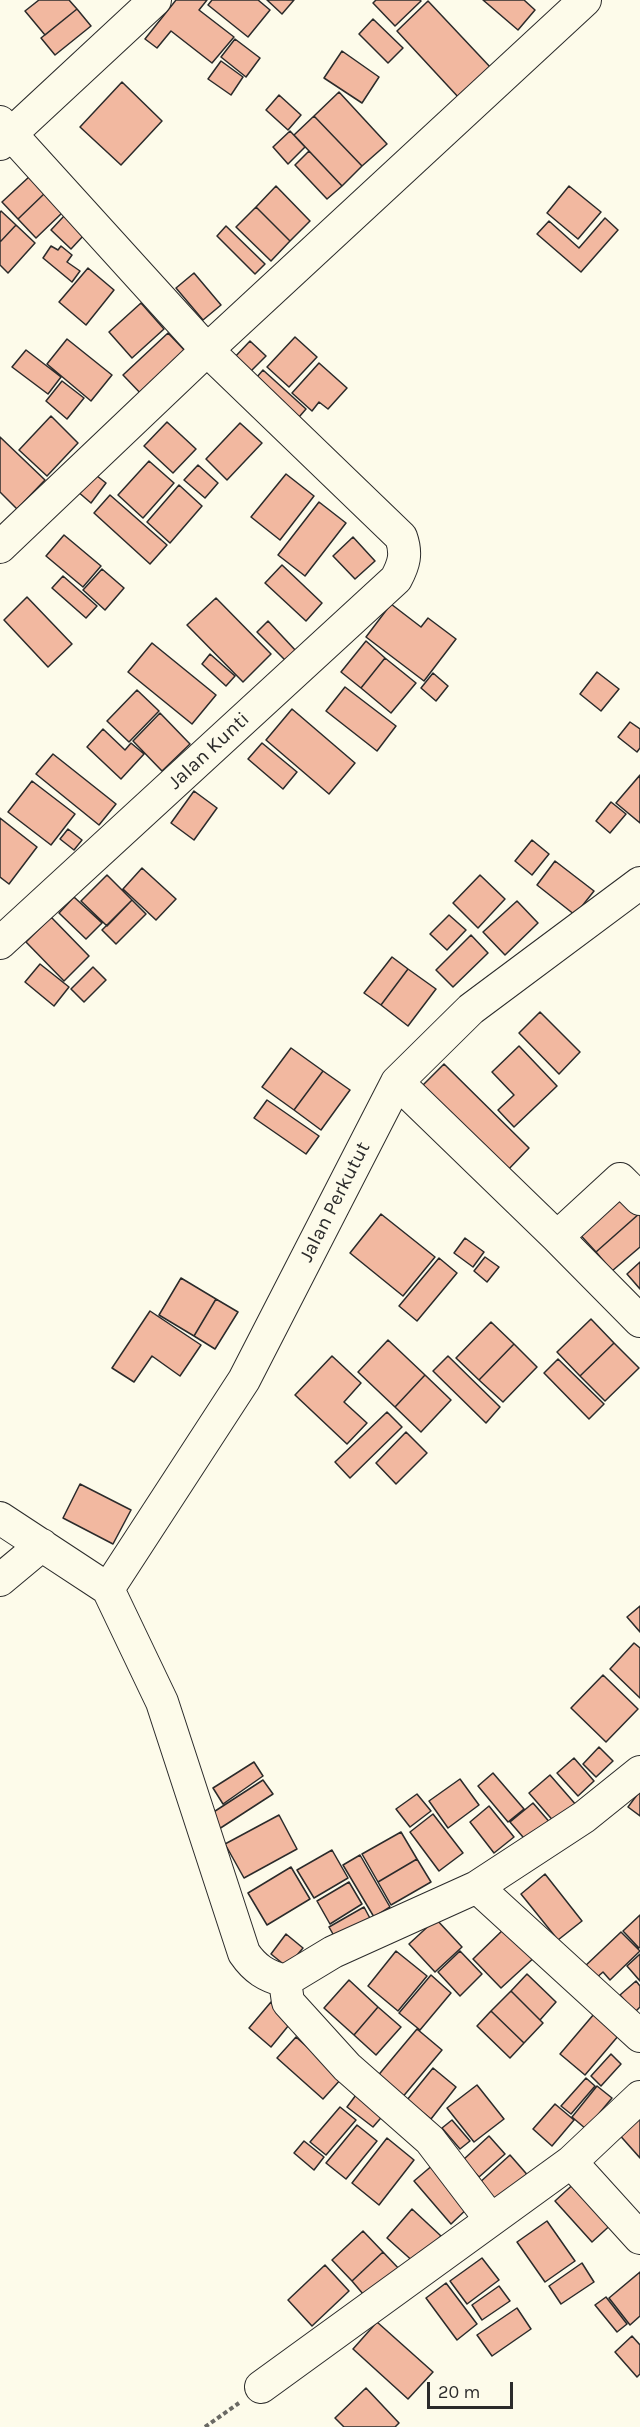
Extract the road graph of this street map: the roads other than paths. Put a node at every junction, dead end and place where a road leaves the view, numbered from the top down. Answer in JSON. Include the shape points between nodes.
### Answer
{"nodes":[{"id":1,"x":155,"y":0,"type":"edge"},
{"id":2,"x":585,"y":0,"type":"edge"},
{"id":3,"x":4,"y":134,"type":"edge"},
{"id":4,"x":207,"y":350,"type":"junction"},
{"id":5,"x":0,"y":547,"type":"edge"},
{"id":6,"x":640,"y":883,"type":"edge"},
{"id":7,"x":0,"y":943,"type":"edge"},
{"id":8,"x":397,"y":1083,"type":"junction"},
{"id":9,"x":640,"y":1199,"type":"edge"},
{"id":10,"x":557,"y":1237,"type":"junction"},
{"id":11,"x":640,"y":1321,"type":"edge"},
{"id":12,"x":0,"y":1518,"type":"edge"},
{"id":13,"x":42,"y":1545,"type":"junction"},
{"id":14,"x":0,"y":1580,"type":"edge"},
{"id":15,"x":108,"y":1588,"type":"junction"},
{"id":16,"x":640,"y":1772,"type":"edge"},
{"id":17,"x":477,"y":1887,"type":"junction"},
{"id":18,"x":285,"y":1981,"type":"junction"},
{"id":19,"x":640,"y":2036,"type":"edge"},
{"id":20,"x":640,"y":2097,"type":"edge"},
{"id":21,"x":571,"y":2162,"type":"junction"},
{"id":22,"x":491,"y":2220,"type":"junction"},
{"id":23,"x":640,"y":2238,"type":"edge"},
{"id":24,"x":261,"y":2387,"type":"road end"}],
"edges":[{"from":1,"to":3,"type":"street"},
{"from":2,"to":4,"type":"street"},
{"from":3,"to":4,"type":"street"},
{"from":4,"to":5,"type":"street"},
{"from":4,"to":7,"type":"street","name":"Jalan Kunti","via":[[401,537],[404,564],[396,579]]},
{"from":6,"to":8,"type":"street","name":"Jalan Perkutut","via":[[471,1009]]},
{"from":8,"to":10,"type":"street"},
{"from":8,"to":15,"type":"street","name":"Jalan Perkutut","via":[[244,1380]]},
{"from":9,"to":10,"type":"street","via":[[620,1179]]},
{"from":10,"to":11,"type":"street"},
{"from":12,"to":13,"type":"street"},
{"from":13,"to":14,"type":"street"},
{"from":13,"to":15,"type":"street"},
{"from":15,"to":18,"type":"street","via":[[162,1702],[244,1953],[263,1974]]},
{"from":16,"to":17,"type":"street","via":[[584,1817]]},
{"from":17,"to":18,"type":"street","via":[[333,1952]]},
{"from":17,"to":19,"type":"street"},
{"from":18,"to":22,"type":"street","via":[[288,2002],[347,2067],[430,2140]]},
{"from":20,"to":21,"type":"street"},
{"from":21,"to":22,"type":"street"},
{"from":21,"to":23,"type":"street"},
{"from":22,"to":24,"type":"street"}]}
